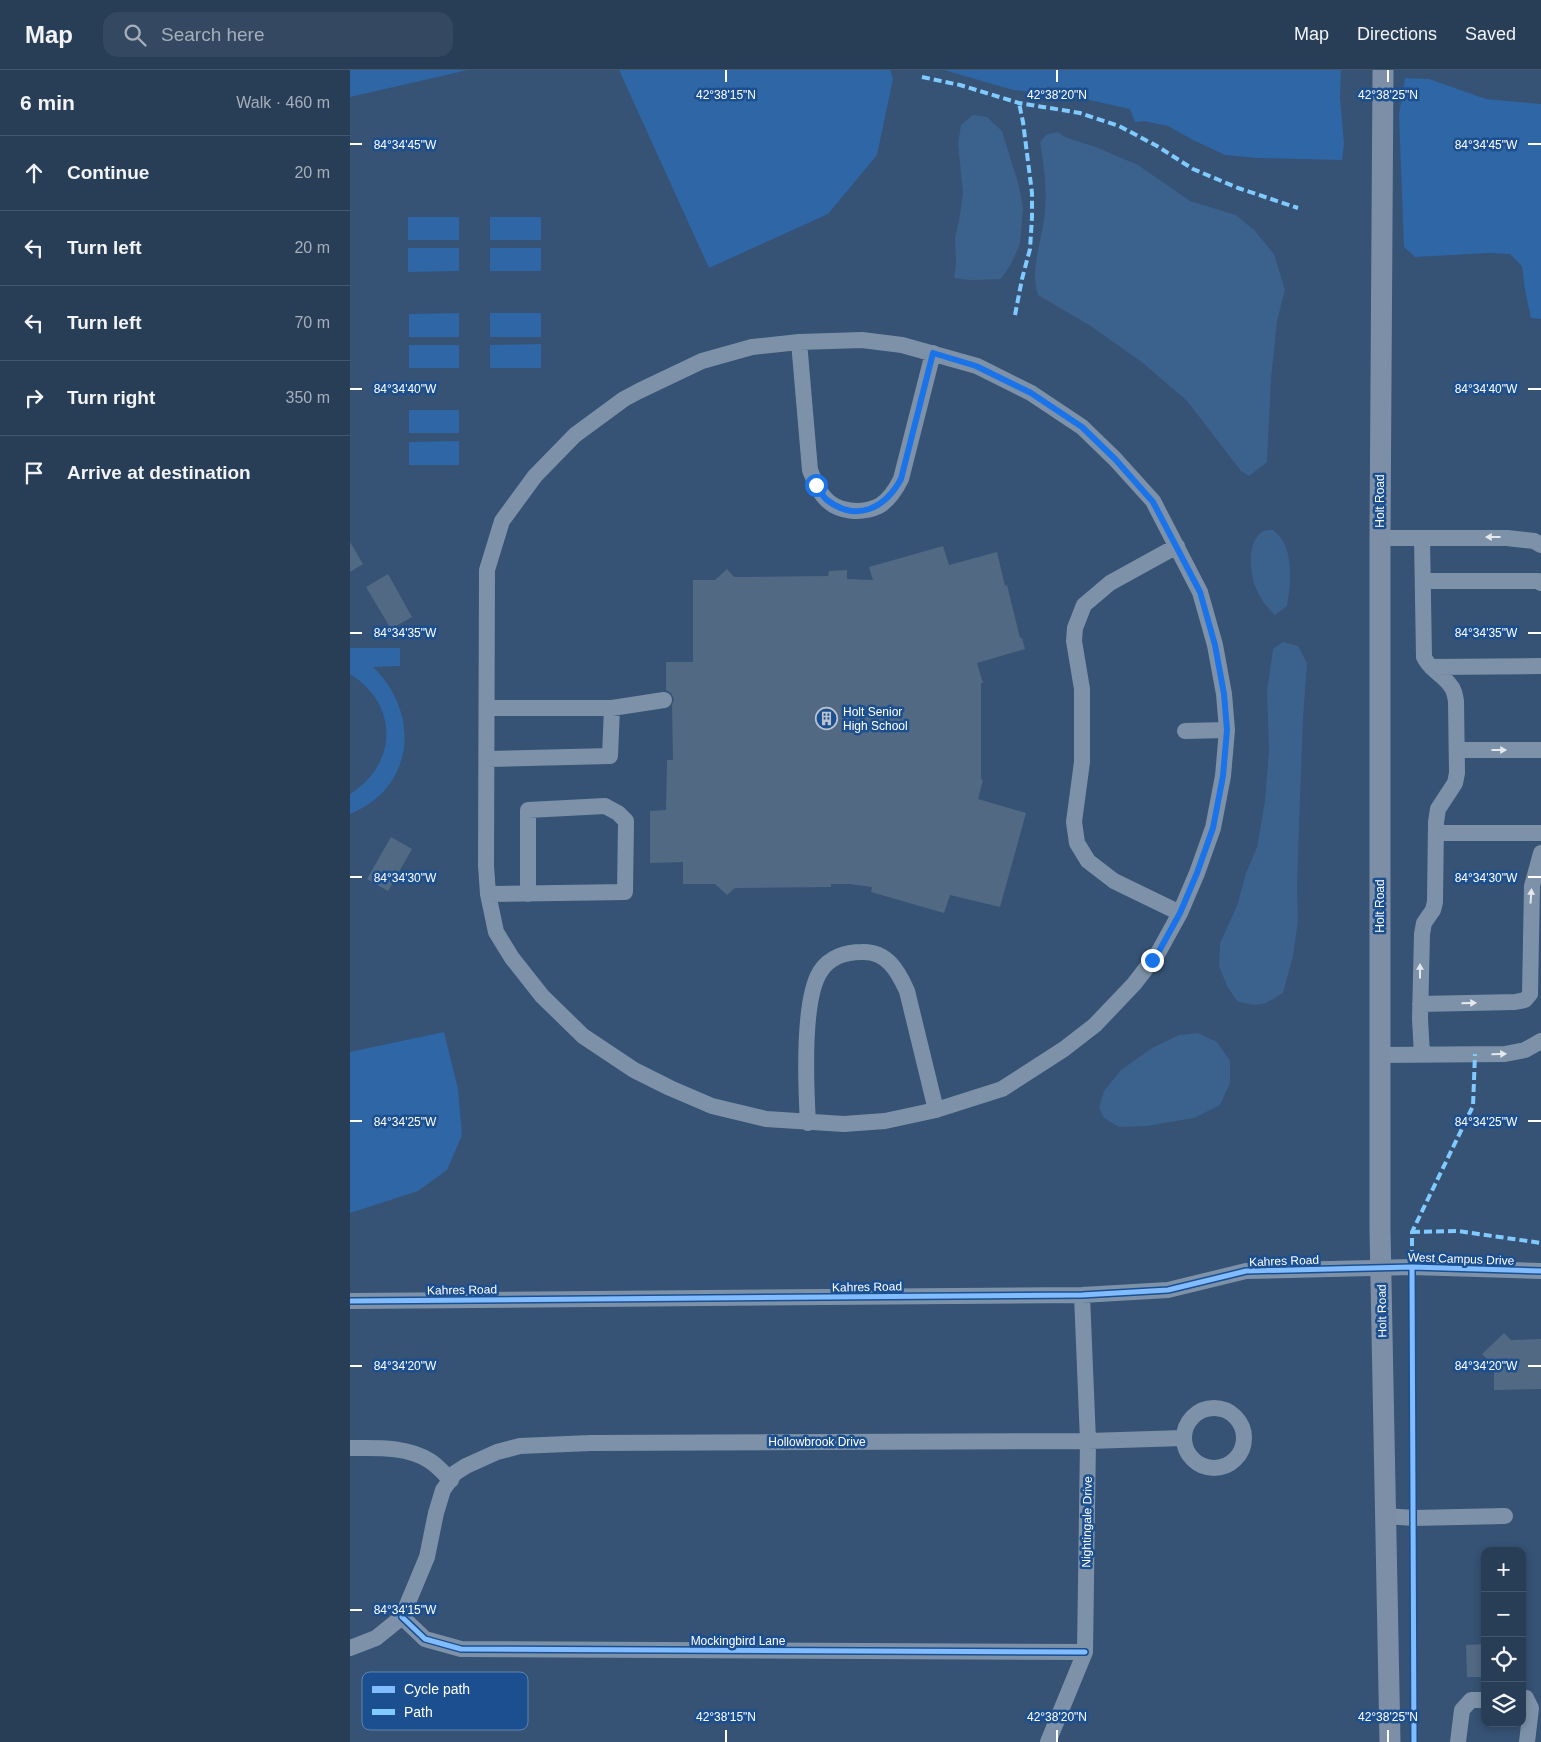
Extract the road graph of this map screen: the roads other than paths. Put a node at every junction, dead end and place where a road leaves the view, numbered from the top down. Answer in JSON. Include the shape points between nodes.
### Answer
{"nodes":[{"id":1,"x":1383,"y":70,"type":"edge"},
{"id":2,"x":799,"y":342,"type":"junction"},
{"id":3,"x":933,"y":353,"type":"junction"},
{"id":4,"x":1380,"y":538,"type":"junction"},
{"id":5,"x":1422,"y":538,"type":"junction"},
{"id":6,"x":1541,"y":545,"type":"edge"},
{"id":7,"x":1177,"y":546,"type":"junction"},
{"id":8,"x":1423,"y":581,"type":"junction"},
{"id":9,"x":1541,"y":583,"type":"edge"},
{"id":10,"x":1541,"y":666,"type":"edge"},
{"id":11,"x":1431,"y":667,"type":"junction"},
{"id":12,"x":664,"y":700,"type":"dead end"},
{"id":13,"x":486,"y":708,"type":"junction"},
{"id":14,"x":612,"y":708,"type":"junction"},
{"id":15,"x":1227,"y":730,"type":"junction"},
{"id":16,"x":1184,"y":731,"type":"dead end"},
{"id":17,"x":1456,"y":750,"type":"junction"},
{"id":18,"x":1541,"y":750,"type":"edge"},
{"id":19,"x":487,"y":759,"type":"junction"},
{"id":20,"x":1436,"y":833,"type":"junction"},
{"id":21,"x":1541,"y":833,"type":"edge"},
{"id":22,"x":1541,"y":852,"type":"edge"},
{"id":23,"x":488,"y":894,"type":"junction"},
{"id":24,"x":528,"y":894,"type":"junction"},
{"id":25,"x":1180,"y":913,"type":"junction"},
{"id":26,"x":1420,"y":1004,"type":"junction"},
{"id":27,"x":1541,"y":1041,"type":"edge"},
{"id":28,"x":1381,"y":1055,"type":"junction"},
{"id":29,"x":1422,"y":1055,"type":"junction"},
{"id":30,"x":936,"y":1110,"type":"junction"},
{"id":31,"x":808,"y":1123,"type":"junction"},
{"id":32,"x":1381,"y":1267,"type":"junction"},
{"id":33,"x":1539,"y":1270,"type":"edge"},
{"id":34,"x":1082,"y":1295,"type":"junction"},
{"id":35,"x":350,"y":1301,"type":"edge"},
{"id":36,"x":1184,"y":1438,"type":"dead end"},
{"id":37,"x":1088,"y":1441,"type":"junction"},
{"id":38,"x":350,"y":1448,"type":"edge"},
{"id":39,"x":453,"y":1476,"type":"junction"},
{"id":40,"x":1385,"y":1516,"type":"junction"},
{"id":41,"x":1505,"y":1516,"type":"dead end"},
{"id":42,"x":402,"y":1617,"type":"junction"},
{"id":43,"x":350,"y":1648,"type":"edge"},
{"id":44,"x":1085,"y":1652,"type":"junction"},
{"id":45,"x":1526,"y":1698,"type":"edge"},
{"id":46,"x":1481,"y":1700,"type":"edge"},
{"id":47,"x":1048,"y":1742,"type":"edge"},
{"id":48,"x":1390,"y":1742,"type":"edge"},
{"id":49,"x":1458,"y":1742,"type":"edge"},
{"id":50,"x":1527,"y":1742,"type":"edge"}],
"edges":[{"from":1,"to":4,"type":"main road","name":"Holt Road"},
{"from":2,"to":3,"type":"street","via":[[862,340]]},
{"from":2,"to":3,"type":"street","via":[[810,470],[826,499],[850,511],[880,505],[894,492],[901,479]]},
{"from":2,"to":13,"type":"street","via":[[752,347],[702,361],[624,399],[575,435],[535,476],[502,521],[487,570]]},
{"from":3,"to":7,"type":"street","via":[[976,366],[1031,393],[1082,427],[1153,502]]},
{"from":4,"to":5,"type":"street"},
{"from":4,"to":28,"type":"main road","name":"Holt Road"},
{"from":6,"to":5,"type":"street","one_way":true,"via":[[1534,541],[1507,538]]},
{"from":5,"to":8,"type":"street"},
{"from":7,"to":15,"type":"street","via":[[1200,592],[1215,645]]},
{"from":7,"to":25,"type":"street","via":[[1110,583],[1084,606],[1075,628],[1074,642],[1082,689],[1082,762],[1074,822],[1077,843],[1088,861],[1114,881]]},
{"from":8,"to":9,"type":"street"},
{"from":8,"to":11,"type":"street","via":[[1424,657]]},
{"from":10,"to":11,"type":"street"},
{"from":11,"to":17,"type":"street","via":[[1454,691]]},
{"from":12,"to":14,"type":"street"},
{"from":13,"to":14,"type":"street"},
{"from":13,"to":19,"type":"street"},
{"from":14,"to":19,"type":"street","via":[[610,756]]},
{"from":15,"to":16,"type":"street"},
{"from":15,"to":25,"type":"street","via":[[1223,776],[1213,828]]},
{"from":17,"to":18,"type":"street","one_way":true},
{"from":17,"to":20,"type":"street","via":[[1455,782],[1438,809]]},
{"from":19,"to":23,"type":"street"},
{"from":20,"to":21,"type":"street"},
{"from":26,"to":20,"type":"street","one_way":true,"via":[[1422,934],[1435,902]]},
{"from":26,"to":22,"type":"street","one_way":true,"via":[[1515,1002],[1525,1000],[1530,994],[1532,886]]},
{"from":23,"to":24,"type":"street"},
{"from":23,"to":31,"type":"street","via":[[496,932],[512,958],[542,996],[601,1049],[634,1070],[712,1106],[766,1119]]},
{"from":24,"to":24,"type":"street","via":[[625,892],[626,821],[605,806],[528,810]]},
{"from":25,"to":30,"type":"street","via":[[1158,953],[1095,1025],[1002,1089]]},
{"from":26,"to":29,"type":"street"},
{"from":29,"to":27,"type":"street","one_way":true,"via":[[1505,1054],[1525,1050]]},
{"from":28,"to":29,"type":"street"},
{"from":28,"to":32,"type":"main road","name":"Holt Road"},
{"from":30,"to":31,"type":"street","via":[[885,1121]]},
{"from":30,"to":31,"type":"street","via":[[908,991],[899,973],[886,958],[868,951],[847,952],[831,960],[820,971],[812,988],[806,1083]]},
{"from":32,"to":33,"type":"street","name":"West Campus Drive"},
{"from":32,"to":34,"type":"street","name":"Kahres Road","via":[[1246,1271],[1168,1290]]},
{"from":32,"to":40,"type":"main road","name":"Holt Road"},
{"from":34,"to":35,"type":"street","name":"Kahres Road"},
{"from":34,"to":37,"type":"street","name":"Nightingale Drive"},
{"from":36,"to":37,"type":"street","name":"Hollowbrook Drive"},
{"from":37,"to":39,"type":"street","name":"Hollowbrook Drive","via":[[520,1446],[497,1452],[466,1466]]},
{"from":37,"to":44,"type":"street","name":"Nightingale Drive"},
{"from":38,"to":39,"type":"street","via":[[390,1448],[408,1452]]},
{"from":39,"to":42,"type":"street","via":[[443,1490],[427,1557]]},
{"from":40,"to":41,"type":"street"},
{"from":40,"to":48,"type":"main road","name":"Holt Road"},
{"from":42,"to":43,"type":"street","via":[[376,1638]]},
{"from":42,"to":44,"type":"street","name":"Mockingbird Lane","via":[[425,1639],[461,1650]]},
{"from":44,"to":47,"type":"street","name":"Nightingale Drive"},
{"from":45,"to":50,"type":"street","via":[[1531,1708]]},
{"from":46,"to":49,"type":"street","via":[[1471,1700],[1462,1710]]}]}
